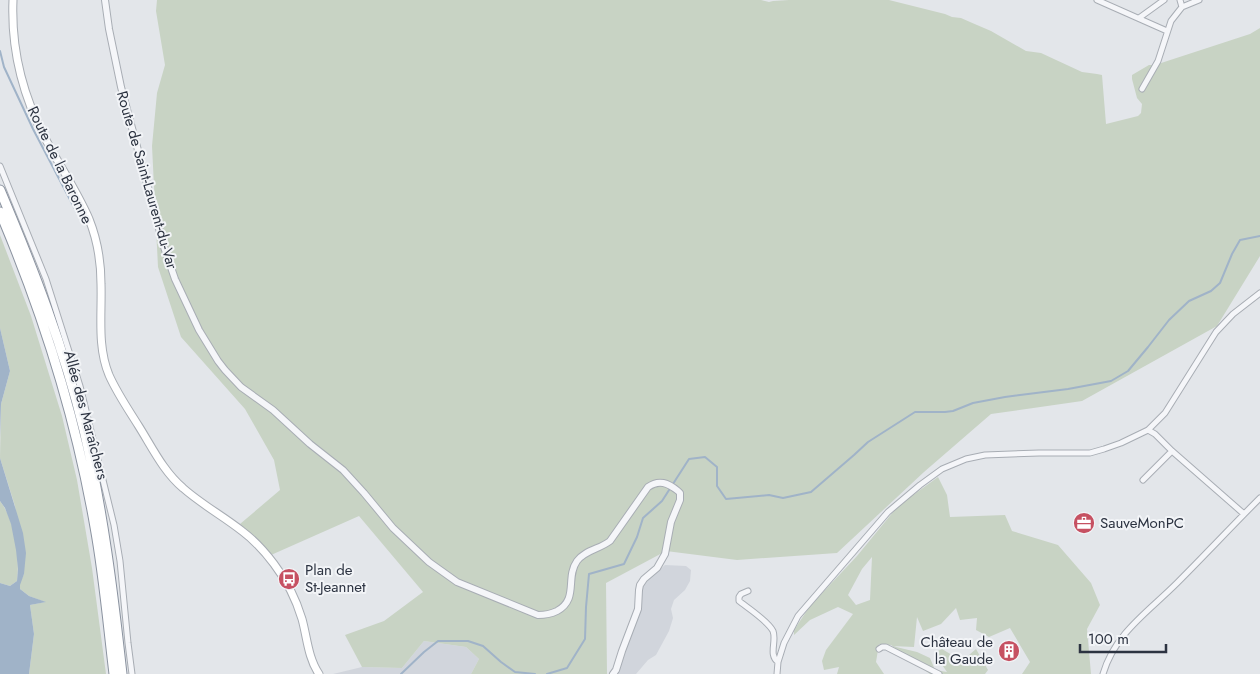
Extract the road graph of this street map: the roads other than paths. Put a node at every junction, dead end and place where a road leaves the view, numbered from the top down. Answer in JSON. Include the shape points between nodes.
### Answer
{"nodes":[{"id":1,"x":13,"y":0,"type":"edge"},
{"id":2,"x":105,"y":0,"type":"edge"},
{"id":3,"x":1097,"y":0,"type":"edge"},
{"id":4,"x":1164,"y":0,"type":"edge"},
{"id":5,"x":1180,"y":0,"type":"edge"},
{"id":6,"x":1199,"y":0,"type":"edge"},
{"id":7,"x":1182,"y":7,"type":"junction"},
{"id":8,"x":1139,"y":18,"type":"junction"},
{"id":9,"x":1168,"y":31,"type":"junction"},
{"id":10,"x":1142,"y":89,"type":"dead end"},
{"id":11,"x":0,"y":166,"type":"edge"},
{"id":12,"x":0,"y":190,"type":"edge"},
{"id":13,"x":0,"y":212,"type":"edge"},
{"id":14,"x":1260,"y":293,"type":"edge"},
{"id":15,"x":1148,"y":430,"type":"junction"},
{"id":16,"x":1172,"y":451,"type":"junction"},
{"id":17,"x":1143,"y":480,"type":"dead end"},
{"id":18,"x":1260,"y":498,"type":"edge"},
{"id":19,"x":1244,"y":514,"type":"junction"},
{"id":20,"x":748,"y":591,"type":"dead end"},
{"id":21,"x":879,"y":649,"type":"dead end"},
{"id":22,"x":778,"y":662,"type":"junction"},
{"id":23,"x":114,"y":674,"type":"edge"},
{"id":24,"x":122,"y":674,"type":"edge"},
{"id":25,"x":132,"y":674,"type":"edge"},
{"id":26,"x":319,"y":674,"type":"edge"},
{"id":27,"x":613,"y":674,"type":"edge"},
{"id":28,"x":777,"y":674,"type":"edge"},
{"id":29,"x":938,"y":674,"type":"edge"},
{"id":30,"x":1103,"y":674,"type":"edge"}],
"edges":[{"from":1,"to":26,"type":"main road","name":"Route de la Baronne","via":[[18,60],[29,103],[94,236],[100,270],[104,361],[110,378],[171,476],[198,501],[243,531],[281,573],[298,605],[312,660]]},
{"from":2,"to":27,"type":"street","name":"Route de Saint-Laurent-du-Var","via":[[121,87],[164,247],[175,280],[210,350],[241,387],[343,470],[393,528],[429,562],[457,582],[538,615],[551,613],[563,607],[569,598],[578,559],[610,541],[653,483],[660,482],[680,493],[665,554],[657,568],[640,585],[638,609]]},
{"from":3,"to":8,"type":"street"},
{"from":4,"to":8,"type":"street"},
{"from":5,"to":7,"type":"street"},
{"from":6,"to":7,"type":"street"},
{"from":7,"to":9,"type":"street"},
{"from":8,"to":9,"type":"street"},
{"from":9,"to":10,"type":"street","via":[[1158,61]]},
{"from":11,"to":25,"type":"street","name":"Allée des Maraîchers","via":[[46,279],[80,386],[114,525]]},
{"from":12,"to":24,"type":"highway","via":[[58,341],[83,429],[103,524]]},
{"from":13,"to":23,"type":"highway","via":[[47,336],[75,431],[102,570]]},
{"from":14,"to":15,"type":"street","via":[[1216,332],[1165,413]]},
{"from":15,"to":16,"type":"street"},
{"from":15,"to":22,"type":"street","via":[[1121,443],[1090,452],[985,455],[942,469],[888,512],[806,606],[788,635]]},
{"from":16,"to":17,"type":"street"},
{"from":16,"to":19,"type":"street"},
{"from":18,"to":19,"type":"street"},
{"from":19,"to":30,"type":"street","via":[[1124,632]]},
{"from":20,"to":22,"type":"street","via":[[741,594],[740,601],[769,625],[773,632],[773,654]]},
{"from":21,"to":29,"type":"street","via":[[886,648]]},
{"from":22,"to":28,"type":"street"}]}
